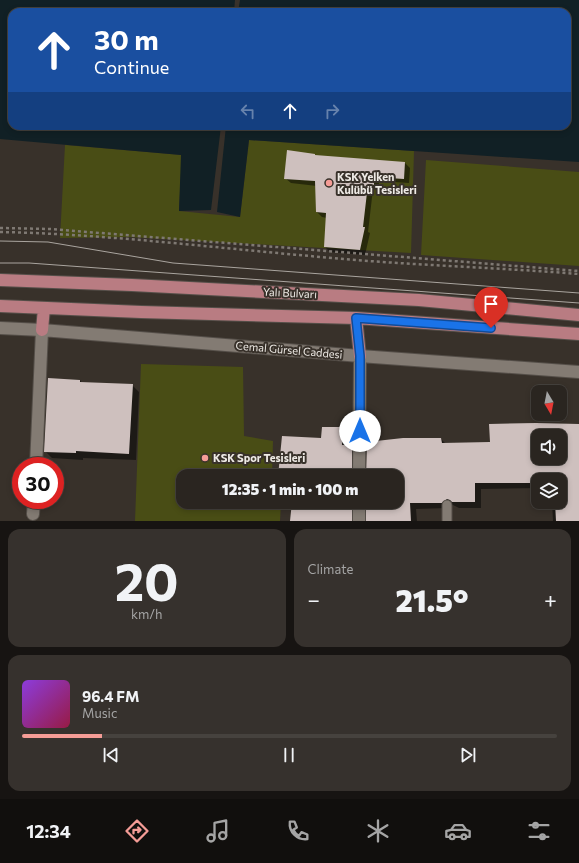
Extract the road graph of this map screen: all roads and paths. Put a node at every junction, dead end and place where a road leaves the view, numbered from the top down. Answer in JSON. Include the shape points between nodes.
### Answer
{"nodes":[{"id":1,"x":0,"y":228,"type":"edge"},
{"id":2,"x":0,"y":232,"type":"edge"},
{"id":3,"x":579,"y":273,"type":"edge"},
{"id":4,"x":0,"y":280,"type":"edge"},
{"id":5,"x":0,"y":306,"type":"edge"},
{"id":6,"x":44,"y":308,"type":"junction"},
{"id":7,"x":579,"y":315,"type":"edge"},
{"id":8,"x":356,"y":318,"type":"junction"},
{"id":9,"x":0,"y":328,"type":"edge"},
{"id":10,"x":42,"y":330,"type":"junction"},
{"id":11,"x":579,"y":334,"type":"edge"},
{"id":12,"x":360,"y":356,"type":"junction"},
{"id":13,"x":579,"y":372,"type":"edge"},
{"id":14,"x":36,"y":457,"type":"edge"},
{"id":15,"x":360,"y":469,"type":"edge"},
{"id":16,"x":447,"y":505,"type":"dead end"},
{"id":17,"x":33,"y":509,"type":"edge"},
{"id":18,"x":359,"y":509,"type":"edge"},
{"id":19,"x":33,"y":514,"type":"dead end"},
{"id":20,"x":359,"y":521,"type":"edge"},
{"id":21,"x":448,"y":521,"type":"edge"}],
"edges":[{"from":1,"to":3,"type":"path","via":[[50,229]]},
{"from":2,"to":3,"type":"path","via":[[46,233],[319,257]]},
{"from":4,"to":7,"type":"main road","name":"Yalı Bulvarı","via":[[132,284],[411,300]]},
{"from":5,"to":6,"type":"main road","name":"Yalı Bulvarı"},
{"from":6,"to":8,"type":"main road","name":"Yalı Bulvarı"},
{"from":6,"to":10,"type":"main road"},
{"from":8,"to":11,"type":"main road","name":"Yalı Bulvarı"},
{"from":8,"to":12,"type":"main road"},
{"from":9,"to":10,"type":"street","name":"Cemal Gürsel Caddesi"},
{"from":10,"to":12,"type":"street","name":"Cemal Gürsel Caddesi"},
{"from":10,"to":14,"type":"street"},
{"from":12,"to":13,"type":"street","name":"Cemal Gürsel Caddesi"},
{"from":12,"to":15,"type":"street"},
{"from":16,"to":21,"type":"lane"},
{"from":17,"to":19,"type":"street"},
{"from":18,"to":20,"type":"street"}]}
